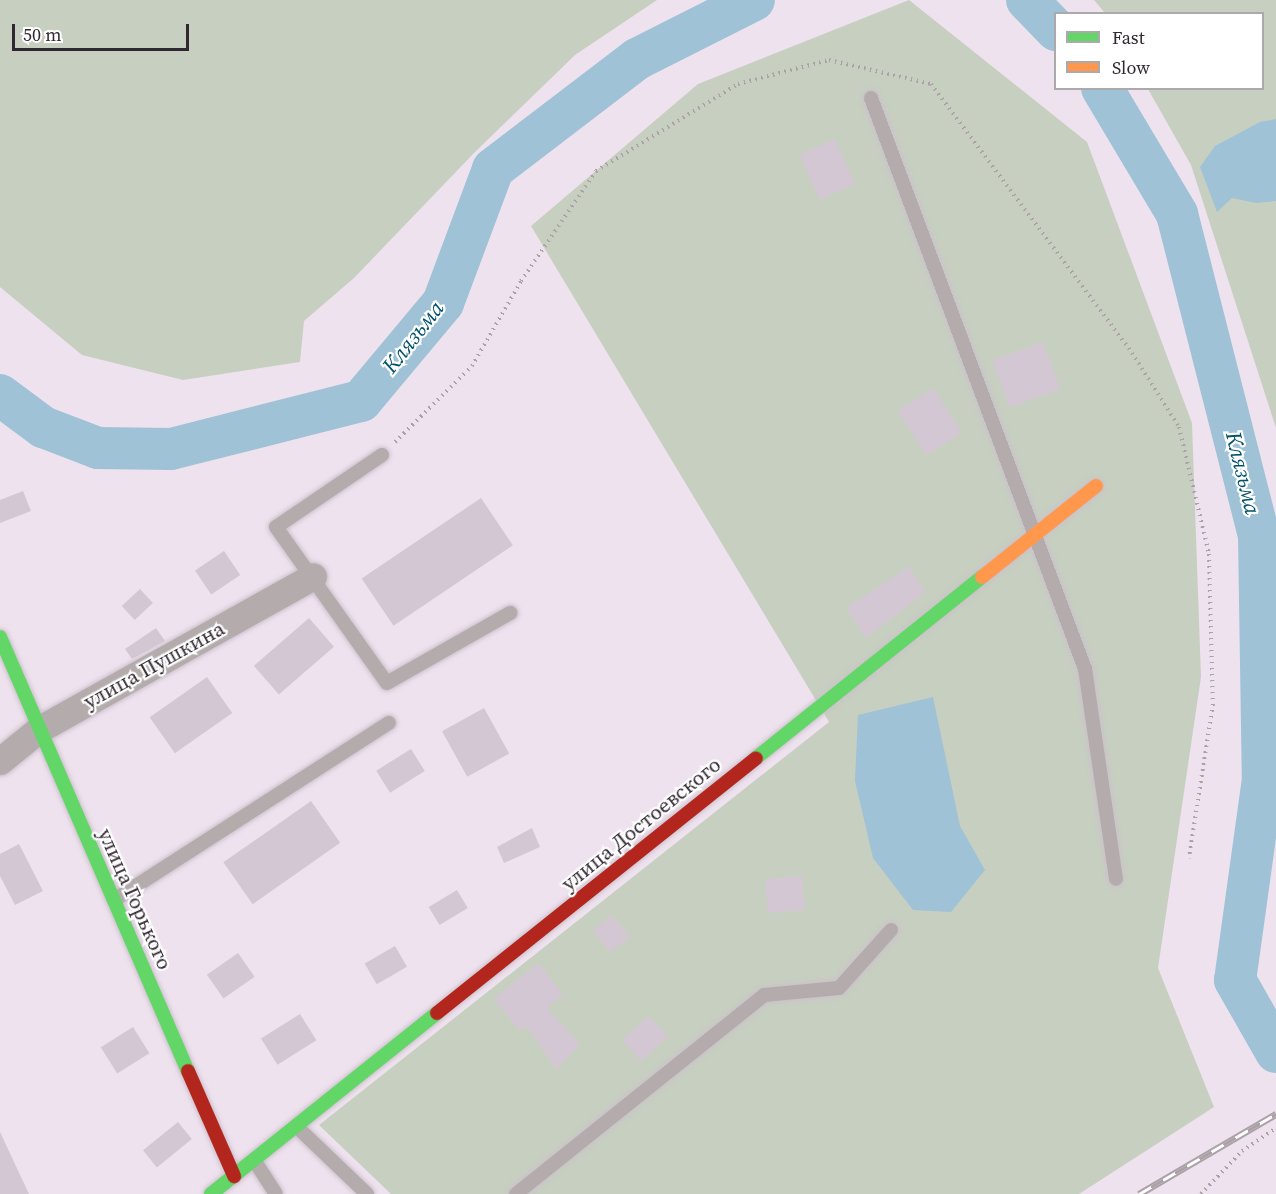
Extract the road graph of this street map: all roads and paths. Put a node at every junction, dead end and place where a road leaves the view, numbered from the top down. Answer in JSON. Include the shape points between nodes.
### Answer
{"nodes":[{"id":1,"x":871,"y":98,"type":"dead end"},
{"id":2,"x":382,"y":455,"type":"joint"},
{"id":3,"x":1096,"y":486,"type":"dead end"},
{"id":4,"x":1036,"y":534,"type":"junction"},
{"id":5,"x":313,"y":576,"type":"junction"},
{"id":6,"x":510,"y":613,"type":"dead end"},
{"id":7,"x":0,"y":637,"type":"edge"},
{"id":8,"x":389,"y":723,"type":"dead end"},
{"id":9,"x":38,"y":730,"type":"junction"},
{"id":10,"x":0,"y":761,"type":"edge"},
{"id":11,"x":1189,"y":858,"type":"dead end"},
{"id":12,"x":1116,"y":879,"type":"dead end"},
{"id":13,"x":113,"y":900,"type":"junction"},
{"id":14,"x":891,"y":930,"type":"dead end"},
{"id":15,"x":297,"y":1127,"type":"junction"},
{"id":16,"x":1275,"y":1130,"type":"edge"},
{"id":17,"x":254,"y":1160,"type":"junction"},
{"id":18,"x":234,"y":1176,"type":"junction"},
{"id":19,"x":211,"y":1194,"type":"edge"},
{"id":20,"x":276,"y":1194,"type":"edge"},
{"id":21,"x":367,"y":1194,"type":"edge"},
{"id":22,"x":516,"y":1194,"type":"edge"},
{"id":23,"x":1201,"y":1194,"type":"edge"}],
"edges":[{"from":1,"to":4,"type":"lane"},
{"from":2,"to":5,"type":"lane","via":[[276,527]]},
{"from":2,"to":11,"type":"path","via":[[472,366],[521,281],[596,171],[738,84],[828,60],[931,84],[1132,353],[1179,427],[1209,554],[1213,704]]},
{"from":3,"to":4,"type":"street","name":"улица Достоевского"},
{"from":4,"to":12,"type":"lane","via":[[1085,669]]},
{"from":4,"to":15,"type":"street","name":"улица Достоевского"},
{"from":5,"to":6,"type":"lane","via":[[387,683]]},
{"from":5,"to":9,"type":"street","name":"улица Пушкина"},
{"from":7,"to":9,"type":"street","name":"улица Горького"},
{"from":8,"to":13,"type":"lane"},
{"from":9,"to":10,"type":"street","name":"улица Пушкина"},
{"from":9,"to":13,"type":"street","name":"улица Горького"},
{"from":13,"to":18,"type":"street","name":"улица Горького"},
{"from":14,"to":22,"type":"lane","via":[[839,988],[764,995]]},
{"from":15,"to":17,"type":"street","name":"улица Достоевского"},
{"from":15,"to":21,"type":"lane"},
{"from":16,"to":23,"type":"path","via":[[1242,1150]]},
{"from":17,"to":18,"type":"street","name":"улица Достоевского"},
{"from":17,"to":20,"type":"lane"},
{"from":18,"to":19,"type":"street","name":"улица Достоевского"}]}
